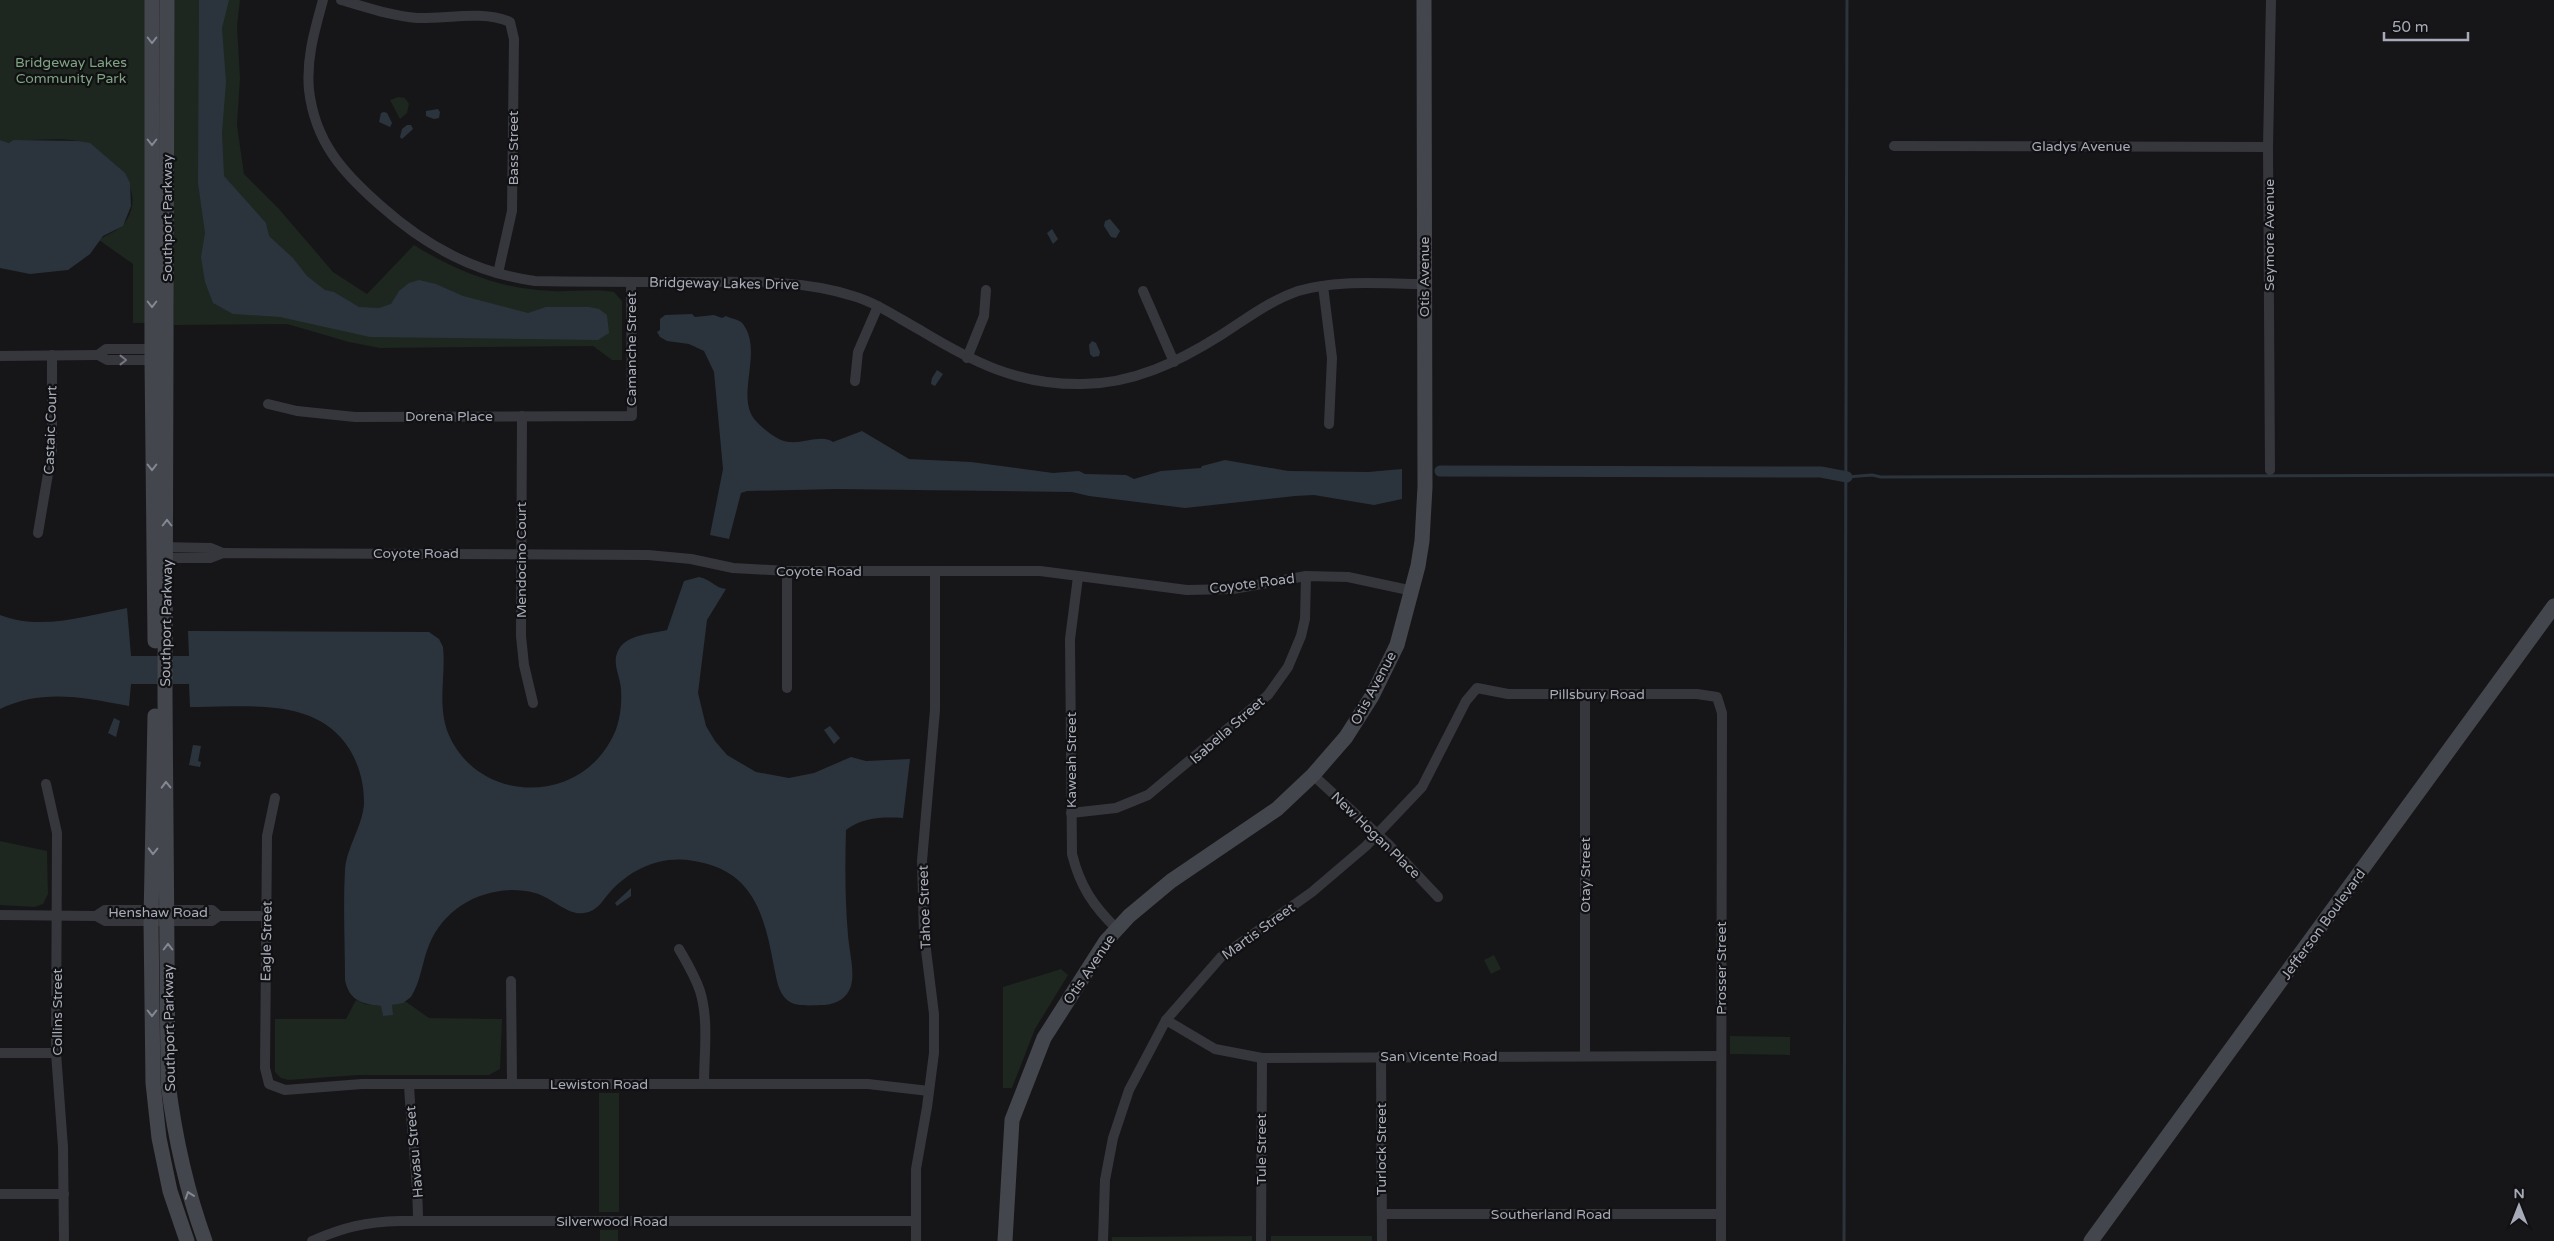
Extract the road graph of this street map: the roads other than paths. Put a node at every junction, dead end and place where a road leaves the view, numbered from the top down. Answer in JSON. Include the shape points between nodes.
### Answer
{"nodes":[{"id":1,"x":152,"y":0,"type":"edge"},
{"id":2,"x":167,"y":0,"type":"edge"},
{"id":3,"x":323,"y":0,"type":"edge"},
{"id":4,"x":341,"y":0,"type":"edge"},
{"id":5,"x":1424,"y":0,"type":"edge"},
{"id":6,"x":2271,"y":0,"type":"edge"},
{"id":7,"x":1894,"y":146,"type":"dead end"},
{"id":8,"x":2268,"y":147,"type":"junction"},
{"id":9,"x":498,"y":273,"type":"junction"},
{"id":10,"x":631,"y":282,"type":"junction"},
{"id":11,"x":1424,"y":284,"type":"junction"},
{"id":12,"x":1322,"y":286,"type":"junction"},
{"id":13,"x":986,"y":290,"type":"dead end"},
{"id":14,"x":1143,"y":290,"type":"dead end"},
{"id":15,"x":878,"y":306,"type":"junction"},
{"id":16,"x":159,"y":354,"type":"junction"},
{"id":17,"x":52,"y":355,"type":"junction"},
{"id":18,"x":0,"y":356,"type":"edge"},
{"id":19,"x":967,"y":358,"type":"junction"},
{"id":20,"x":1174,"y":362,"type":"junction"},
{"id":21,"x":855,"y":381,"type":"dead end"},
{"id":22,"x":268,"y":404,"type":"dead end"},
{"id":23,"x":522,"y":416,"type":"junction"},
{"id":24,"x":632,"y":416,"type":"joint"},
{"id":25,"x":1329,"y":424,"type":"dead end"},
{"id":26,"x":2270,"y":470,"type":"dead end"},
{"id":27,"x":38,"y":533,"type":"dead end"},
{"id":28,"x":522,"y":552,"type":"junction"},
{"id":29,"x":160,"y":553,"type":"junction"},
{"id":30,"x":787,"y":571,"type":"junction"},
{"id":31,"x":935,"y":571,"type":"junction"},
{"id":32,"x":1306,"y":576,"type":"junction"},
{"id":33,"x":1078,"y":577,"type":"junction"},
{"id":34,"x":1413,"y":591,"type":"junction"},
{"id":35,"x":2554,"y":606,"type":"edge"},
{"id":36,"x":787,"y":688,"type":"dead end"},
{"id":37,"x":1478,"y":688,"type":"joint"},
{"id":38,"x":1585,"y":694,"type":"junction"},
{"id":39,"x":160,"y":696,"type":"junction"},
{"id":40,"x":1717,"y":697,"type":"joint"},
{"id":41,"x":533,"y":702,"type":"dead end"},
{"id":42,"x":1313,"y":775,"type":"junction"},
{"id":43,"x":46,"y":784,"type":"dead end"},
{"id":44,"x":275,"y":798,"type":"dead end"},
{"id":45,"x":1071,"y":813,"type":"junction"},
{"id":46,"x":1376,"y":834,"type":"junction"},
{"id":47,"x":1438,"y":897,"type":"dead end"},
{"id":48,"x":0,"y":915,"type":"edge"},
{"id":49,"x":57,"y":916,"type":"junction"},
{"id":50,"x":152,"y":916,"type":"junction"},
{"id":51,"x":168,"y":916,"type":"junction"},
{"id":52,"x":265,"y":916,"type":"junction"},
{"id":53,"x":1117,"y":929,"type":"junction"},
{"id":54,"x":679,"y":949,"type":"dead end"},
{"id":55,"x":511,"y":980,"type":"dead end"},
{"id":56,"x":1166,"y":1020,"type":"junction"},
{"id":57,"x":0,"y":1053,"type":"edge"},
{"id":58,"x":56,"y":1053,"type":"junction"},
{"id":59,"x":1381,"y":1056,"type":"junction"},
{"id":60,"x":1585,"y":1056,"type":"junction"},
{"id":61,"x":1721,"y":1056,"type":"junction"},
{"id":62,"x":1262,"y":1058,"type":"junction"},
{"id":63,"x":269,"y":1084,"type":"joint"},
{"id":64,"x":409,"y":1084,"type":"junction"},
{"id":65,"x":512,"y":1084,"type":"junction"},
{"id":66,"x":704,"y":1084,"type":"junction"},
{"id":67,"x":929,"y":1091,"type":"junction"},
{"id":68,"x":0,"y":1194,"type":"edge"},
{"id":69,"x":64,"y":1194,"type":"junction"},
{"id":70,"x":1382,"y":1214,"type":"junction"},
{"id":71,"x":1721,"y":1214,"type":"junction"},
{"id":72,"x":418,"y":1220,"type":"junction"},
{"id":73,"x":915,"y":1221,"type":"junction"},
{"id":74,"x":64,"y":1241,"type":"edge"},
{"id":75,"x":187,"y":1241,"type":"edge"},
{"id":76,"x":205,"y":1241,"type":"edge"},
{"id":77,"x":312,"y":1241,"type":"edge"},
{"id":78,"x":916,"y":1241,"type":"edge"},
{"id":79,"x":1005,"y":1241,"type":"edge"},
{"id":80,"x":1103,"y":1241,"type":"edge"},
{"id":81,"x":1262,"y":1241,"type":"edge"},
{"id":82,"x":1382,"y":1241,"type":"edge"},
{"id":83,"x":1721,"y":1241,"type":"edge"},
{"id":84,"x":2091,"y":1241,"type":"edge"}],
"edges":[{"from":1,"to":16,"type":"street","name":"Southport Parkway","one_way":true},
{"from":2,"to":16,"type":"street","name":"Southport Parkway"},
{"from":3,"to":9,"type":"street","name":"Bridgeway Lakes Drive","via":[[312,38],[308,70],[313,110],[320,133],[344,173],[408,230],[454,258]]},
{"from":4,"to":9,"type":"street","name":"Bass Street","via":[[418,18],[492,17],[510,22],[514,39],[512,211]]},
{"from":5,"to":11,"type":"street","name":"Otis Avenue"},
{"from":6,"to":8,"type":"street","name":"Seymore Avenue"},
{"from":7,"to":8,"type":"street","name":"Gladys Avenue"},
{"from":8,"to":26,"type":"street","name":"Seymore Avenue"},
{"from":9,"to":10,"type":"street","name":"Bridgeway Lakes Drive","via":[[535,281]]},
{"from":10,"to":15,"type":"street","name":"Bridgeway Lakes Drive","via":[[813,285]]},
{"from":10,"to":24,"type":"street","name":"Camanche Street"},
{"from":11,"to":12,"type":"street","name":"Bridgeway Lakes Drive"},
{"from":11,"to":34,"type":"street","name":"Otis Avenue","via":[[1425,487],[1422,542]]},
{"from":12,"to":20,"type":"street","name":"Bridgeway Lakes Drive","via":[[1278,300]]},
{"from":12,"to":25,"type":"street","via":[[1332,358]]},
{"from":13,"to":19,"type":"street","via":[[984,316]]},
{"from":14,"to":20,"type":"street"},
{"from":15,"to":19,"type":"street","name":"Bridgeway Lakes Drive"},
{"from":15,"to":21,"type":"street","via":[[858,352]]},
{"from":16,"to":17,"type":"street","via":[[106,349],[98,354]]},
{"from":16,"to":29,"type":"street","name":"Southport Parkway"},
{"from":17,"to":18,"type":"street"},
{"from":17,"to":27,"type":"street","name":"Castaic Court","via":[[52,450]]},
{"from":19,"to":20,"type":"street","name":"Bridgeway Lakes Drive","via":[[1033,381],[1082,384],[1114,382]]},
{"from":22,"to":23,"type":"street","name":"Dorena Place","via":[[297,411],[355,417]]},
{"from":23,"to":24,"type":"street","name":"Dorena Place"},
{"from":23,"to":28,"type":"street","name":"Mendocino Court"},
{"from":28,"to":29,"type":"street","name":"Coyote Road","via":[[223,553],[210,558]]},
{"from":28,"to":30,"type":"street","name":"Coyote Road","via":[[648,555],[691,559],[733,568]]},
{"from":28,"to":41,"type":"street","name":"Mendocino Court","via":[[521,636]]},
{"from":29,"to":39,"type":"street","name":"Southport Parkway"},
{"from":30,"to":31,"type":"street","name":"Coyote Road"},
{"from":30,"to":36,"type":"street"},
{"from":31,"to":33,"type":"street","name":"Coyote Road","via":[[1040,571]]},
{"from":31,"to":67,"type":"street","name":"Tahoe Street","via":[[935,710],[922,861],[924,934],[934,1014],[934,1053]]},
{"from":32,"to":33,"type":"street","name":"Coyote Road","via":[[1233,589],[1186,590]]},
{"from":32,"to":34,"type":"street","name":"Coyote Road","via":[[1348,577]]},
{"from":32,"to":45,"type":"street","name":"Isabella Street","via":[[1305,619],[1301,636],[1288,667],[1268,694],[1148,796],[1116,808]]},
{"from":33,"to":45,"type":"street","name":"Kaweah Street","via":[[1070,639]]},
{"from":34,"to":42,"type":"street","name":"Otis Avenue","via":[[1396,645],[1372,696],[1346,737]]},
{"from":35,"to":84,"type":"street","name":"Jefferson Boulevard"},
{"from":37,"to":38,"type":"street","name":"Pillsbury Road","via":[[1508,694]]},
{"from":37,"to":46,"type":"street","name":"Martis Street","via":[[1466,701],[1422,787]]},
{"from":38,"to":40,"type":"street","name":"Pillsbury Road","via":[[1697,694]]},
{"from":38,"to":60,"type":"street","name":"Otay Street"},
{"from":39,"to":50,"type":"street","name":"Southport Parkway","one_way":true},
{"from":51,"to":39,"type":"street","name":"Southport Parkway","one_way":true},
{"from":40,"to":61,"type":"street","name":"Prosser Street","via":[[1722,713]]},
{"from":42,"to":46,"type":"street","name":"New Hogan Place"},
{"from":42,"to":53,"type":"street","name":"Otis Avenue","via":[[1277,809],[1171,881]]},
{"from":43,"to":49,"type":"street","name":"Collins Street","via":[[57,834]]},
{"from":44,"to":52,"type":"street","name":"Eagle Street","via":[[267,836]]},
{"from":45,"to":53,"type":"street","name":"Kaweah Street","via":[[1072,854],[1078,879]]},
{"from":46,"to":47,"type":"street","name":"New Hogan Place"},
{"from":46,"to":56,"type":"street","name":"Martis Street","via":[[1312,892],[1221,957]]},
{"from":48,"to":49,"type":"street","name":"Henshaw Road"},
{"from":49,"to":50,"type":"street","name":"Henshaw Road","via":[[96,916],[105,910]]},
{"from":49,"to":58,"type":"street","name":"Collins Street"},
{"from":50,"to":51,"type":"street","name":"Henshaw Road"},
{"from":50,"to":75,"type":"street","name":"Southport Parkway","one_way":true,"via":[[153,1083],[159,1138],[170,1191]]},
{"from":51,"to":52,"type":"street","name":"Henshaw Road","via":[[212,921],[219,916]]},
{"from":76,"to":51,"type":"street","name":"Southport Parkway","one_way":true,"via":[[186,1187],[168,1083]]},
{"from":52,"to":63,"type":"street","name":"Eagle Street","via":[[265,1068]]},
{"from":53,"to":79,"type":"street","name":"Otis Avenue","via":[[1044,1038],[1012,1120]]},
{"from":54,"to":66,"type":"street","via":[[700,992],[704,1024]]},
{"from":55,"to":65,"type":"street"},
{"from":56,"to":62,"type":"street","name":"San Vicente Road","via":[[1215,1049]]},
{"from":56,"to":80,"type":"street","name":"Martis Street","via":[[1144,1056],[1113,1138],[1105,1180]]},
{"from":57,"to":58,"type":"street"},
{"from":58,"to":69,"type":"street","name":"Collins Street"},
{"from":59,"to":60,"type":"street","name":"San Vicente Road"},
{"from":59,"to":62,"type":"street","name":"San Vicente Road"},
{"from":59,"to":70,"type":"street","name":"Turlock Street"},
{"from":60,"to":61,"type":"street","name":"San Vicente Road"},
{"from":61,"to":71,"type":"street","name":"Prosser Street"},
{"from":62,"to":81,"type":"street","name":"Tule Street"},
{"from":63,"to":64,"type":"street","name":"Lewiston Road","via":[[285,1090]]},
{"from":64,"to":65,"type":"street","name":"Lewiston Road"},
{"from":64,"to":72,"type":"street","name":"Havasu Street","via":[[412,1140],[418,1173]]},
{"from":65,"to":66,"type":"street","name":"Lewiston Road"},
{"from":66,"to":67,"type":"street","name":"Lewiston Road","via":[[868,1084]]},
{"from":67,"to":73,"type":"street","name":"Tahoe Street","via":[[916,1169]]},
{"from":68,"to":69,"type":"street"},
{"from":69,"to":74,"type":"street","name":"Collins Street"},
{"from":70,"to":71,"type":"street","name":"Southerland Road"},
{"from":70,"to":82,"type":"street","name":"Turlock Street"},
{"from":71,"to":83,"type":"street","name":"Prosser Street"},
{"from":72,"to":73,"type":"street","name":"Silverwood Road"},
{"from":72,"to":77,"type":"street","name":"Silverwood Road","via":[[367,1222]]},
{"from":73,"to":78,"type":"street","name":"Tahoe Street"}]}
